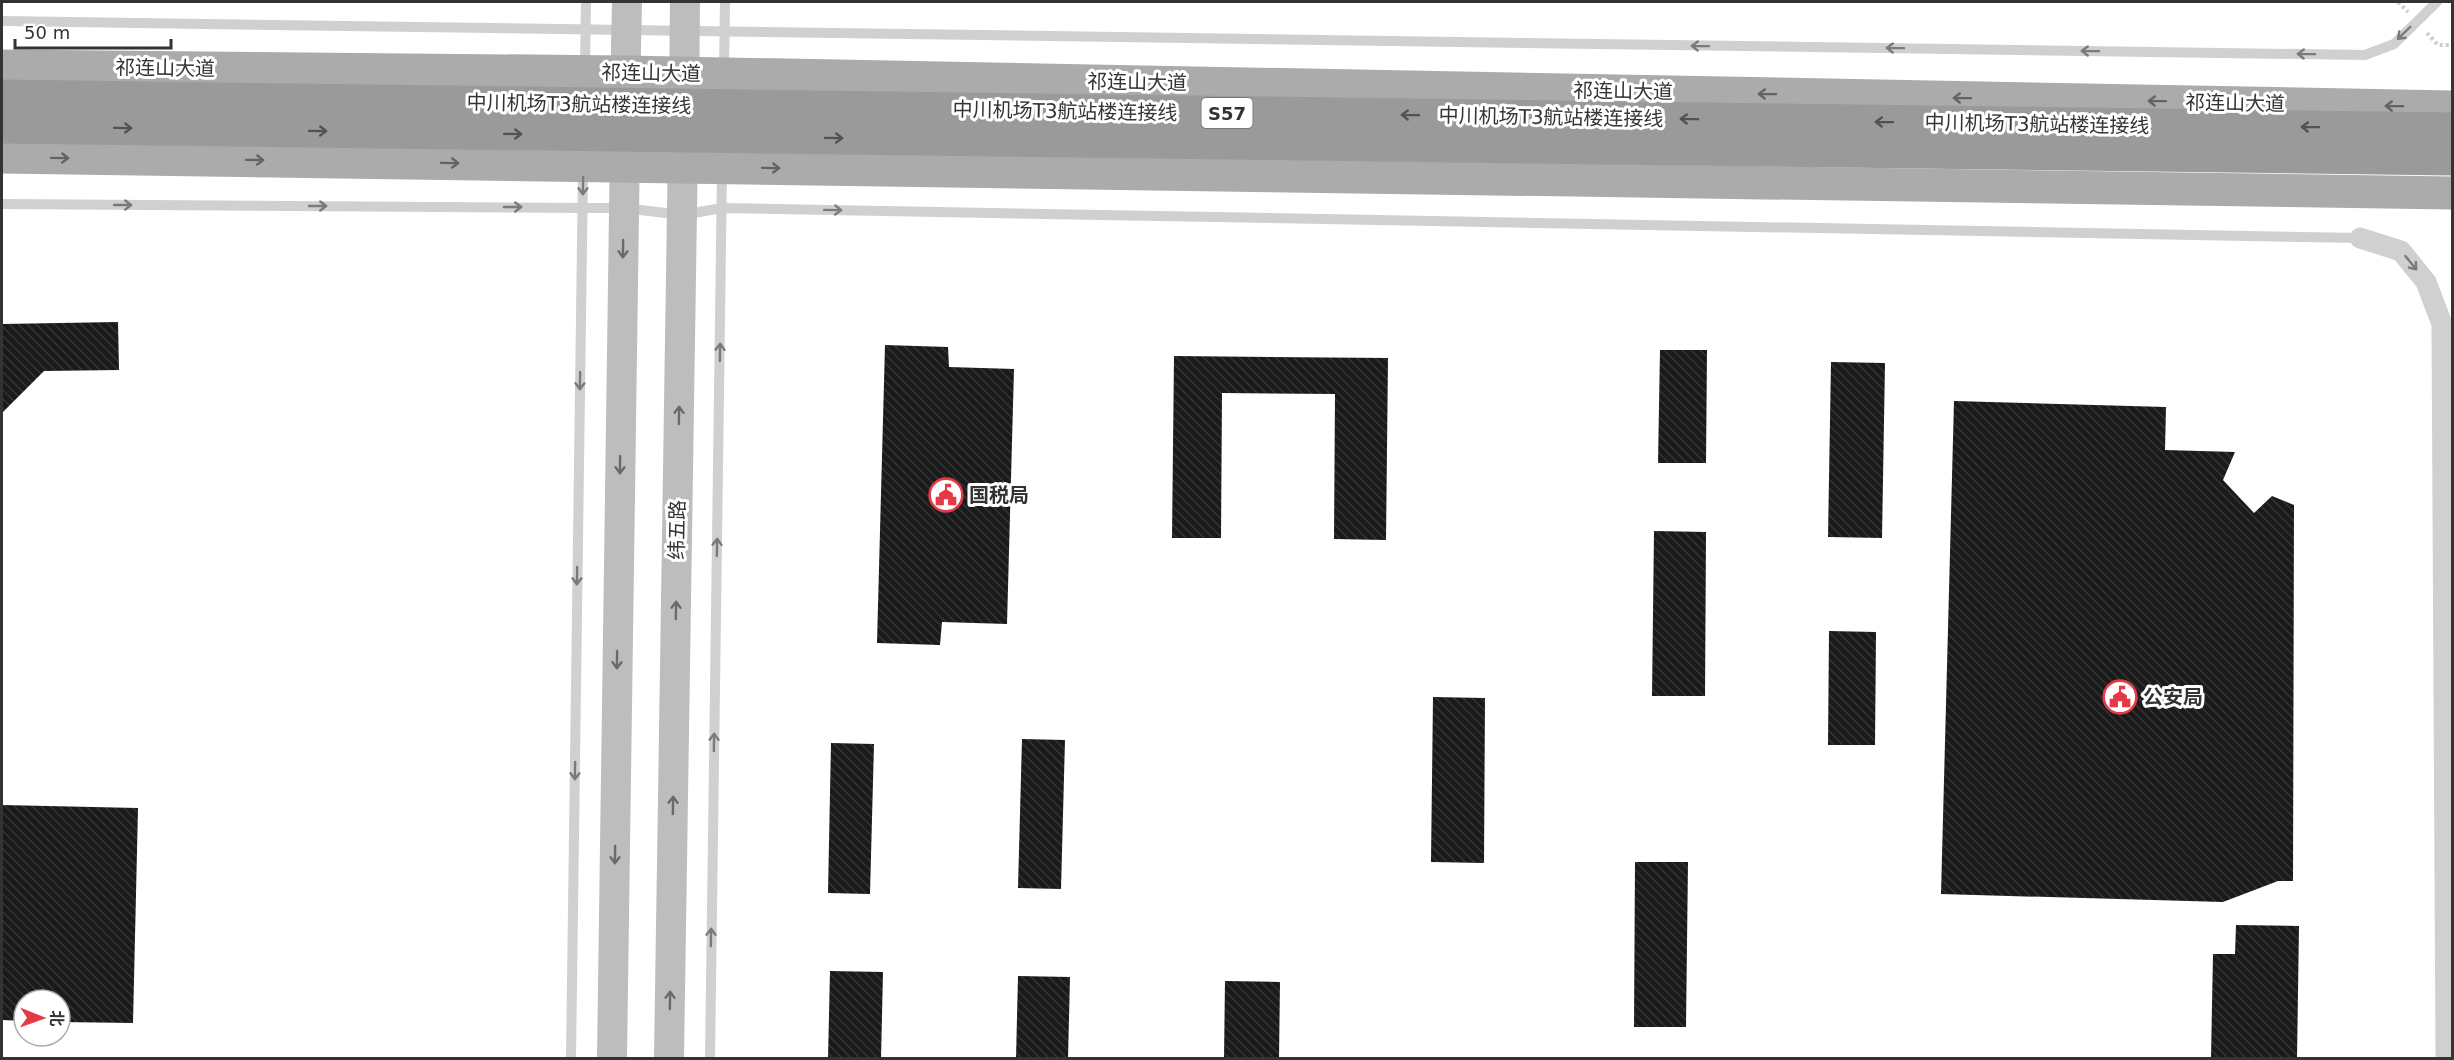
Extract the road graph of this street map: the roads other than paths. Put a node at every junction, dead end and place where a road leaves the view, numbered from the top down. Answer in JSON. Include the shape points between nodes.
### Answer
{"nodes":[{"id":1,"x":586,"y":2,"type":"edge"},
{"id":2,"x":686,"y":2,"type":"edge"},
{"id":3,"x":725,"y":2,"type":"edge"},
{"id":4,"x":2437,"y":2,"type":"edge"},
{"id":5,"x":627,"y":16,"type":"edge"},
{"id":6,"x":2,"y":21,"type":"edge"},
{"id":7,"x":586,"y":30,"type":"junction"},
{"id":8,"x":685,"y":31,"type":"junction"},
{"id":9,"x":724,"y":32,"type":"junction"},
{"id":10,"x":2,"y":66,"type":"edge"},
{"id":11,"x":626,"y":72,"type":"junction"},
{"id":12,"x":684,"y":73,"type":"junction"},
{"id":13,"x":585,"y":83,"type":"junction"},
{"id":14,"x":724,"y":86,"type":"junction"},
{"id":15,"x":2,"y":96,"type":"edge"},
{"id":16,"x":2452,"y":107,"type":"edge"},
{"id":17,"x":2,"y":127,"type":"edge"},
{"id":18,"x":2452,"y":129,"type":"edge"},
{"id":19,"x":584,"y":153,"type":"junction"},
{"id":20,"x":723,"y":156,"type":"junction"},
{"id":21,"x":2,"y":157,"type":"edge"},
{"id":22,"x":2452,"y":159,"type":"edge"},
{"id":23,"x":624,"y":166,"type":"junction"},
{"id":24,"x":683,"y":166,"type":"junction"},
{"id":25,"x":2452,"y":193,"type":"edge"},
{"id":26,"x":2,"y":204,"type":"edge"},
{"id":27,"x":583,"y":208,"type":"junction"},
{"id":28,"x":624,"y":208,"type":"junction"},
{"id":29,"x":722,"y":208,"type":"junction"},
{"id":30,"x":682,"y":215,"type":"junction"},
{"id":31,"x":2360,"y":238,"type":"joint"},
{"id":32,"x":2448,"y":442,"type":"edge"},
{"id":33,"x":571,"y":1059,"type":"edge"},
{"id":34,"x":612,"y":1059,"type":"edge"},
{"id":35,"x":669,"y":1059,"type":"edge"},
{"id":36,"x":710,"y":1059,"type":"edge"},
{"id":37,"x":2446,"y":1059,"type":"edge"}],
"edges":[{"from":1,"to":7,"type":"lane"},
{"from":2,"to":8,"type":"street","name":"纬五路"},
{"from":3,"to":9,"type":"lane"},
{"from":4,"to":9,"type":"lane","one_way":true,"via":[[2394,44],[2365,55]]},
{"from":5,"to":7,"type":"lane"},
{"from":5,"to":8,"type":"lane"},
{"from":5,"to":11,"type":"street"},
{"from":6,"to":7,"type":"lane"},
{"from":7,"to":13,"type":"lane"},
{"from":8,"to":9,"type":"lane"},
{"from":8,"to":12,"type":"street","name":"纬五路"},
{"from":9,"to":14,"type":"lane"},
{"from":10,"to":13,"type":"main road","name":"祁连山大道"},
{"from":11,"to":12,"type":"main road","name":"祁连山大道"},
{"from":11,"to":13,"type":"main road","name":"祁连山大道"},
{"from":11,"to":23,"type":"street"},
{"from":12,"to":14,"type":"main road","name":"祁连山大道"},
{"from":12,"to":24,"type":"street","name":"纬五路"},
{"from":13,"to":19,"type":"lane"},
{"from":16,"to":14,"type":"main road","name":"祁连山大道","one_way":true},
{"from":14,"to":20,"type":"lane"},
{"from":18,"to":15,"type":"highway","name":"中川机场T3航站楼连接线","number":"S57","one_way":true,"bridge":true},
{"from":17,"to":22,"type":"highway","name":"中川机场T3航站楼连接线","number":"S57","one_way":true,"bridge":true},
{"from":21,"to":19,"type":"main road","one_way":true},
{"from":19,"to":23,"type":"main road"},
{"from":19,"to":27,"type":"lane","one_way":true},
{"from":20,"to":24,"type":"main road"},
{"from":20,"to":25,"type":"main road","one_way":true},
{"from":20,"to":29,"type":"lane"},
{"from":23,"to":24,"type":"main road"},
{"from":23,"to":28,"type":"street"},
{"from":24,"to":30,"type":"street","name":"纬五路"},
{"from":26,"to":27,"type":"lane","one_way":true},
{"from":27,"to":28,"type":"lane"},
{"from":27,"to":33,"type":"lane","one_way":true},
{"from":28,"to":30,"type":"lane"},
{"from":28,"to":34,"type":"street","one_way":true},
{"from":29,"to":30,"type":"lane"},
{"from":29,"to":31,"type":"lane","one_way":true},
{"from":36,"to":29,"type":"lane","one_way":true},
{"from":35,"to":30,"type":"street","name":"纬五路","one_way":true},
{"from":31,"to":32,"type":"street","one_way":true,"via":[[2401,251],[2426,282],[2442,324]]},
{"from":32,"to":37,"type":"street"}]}
